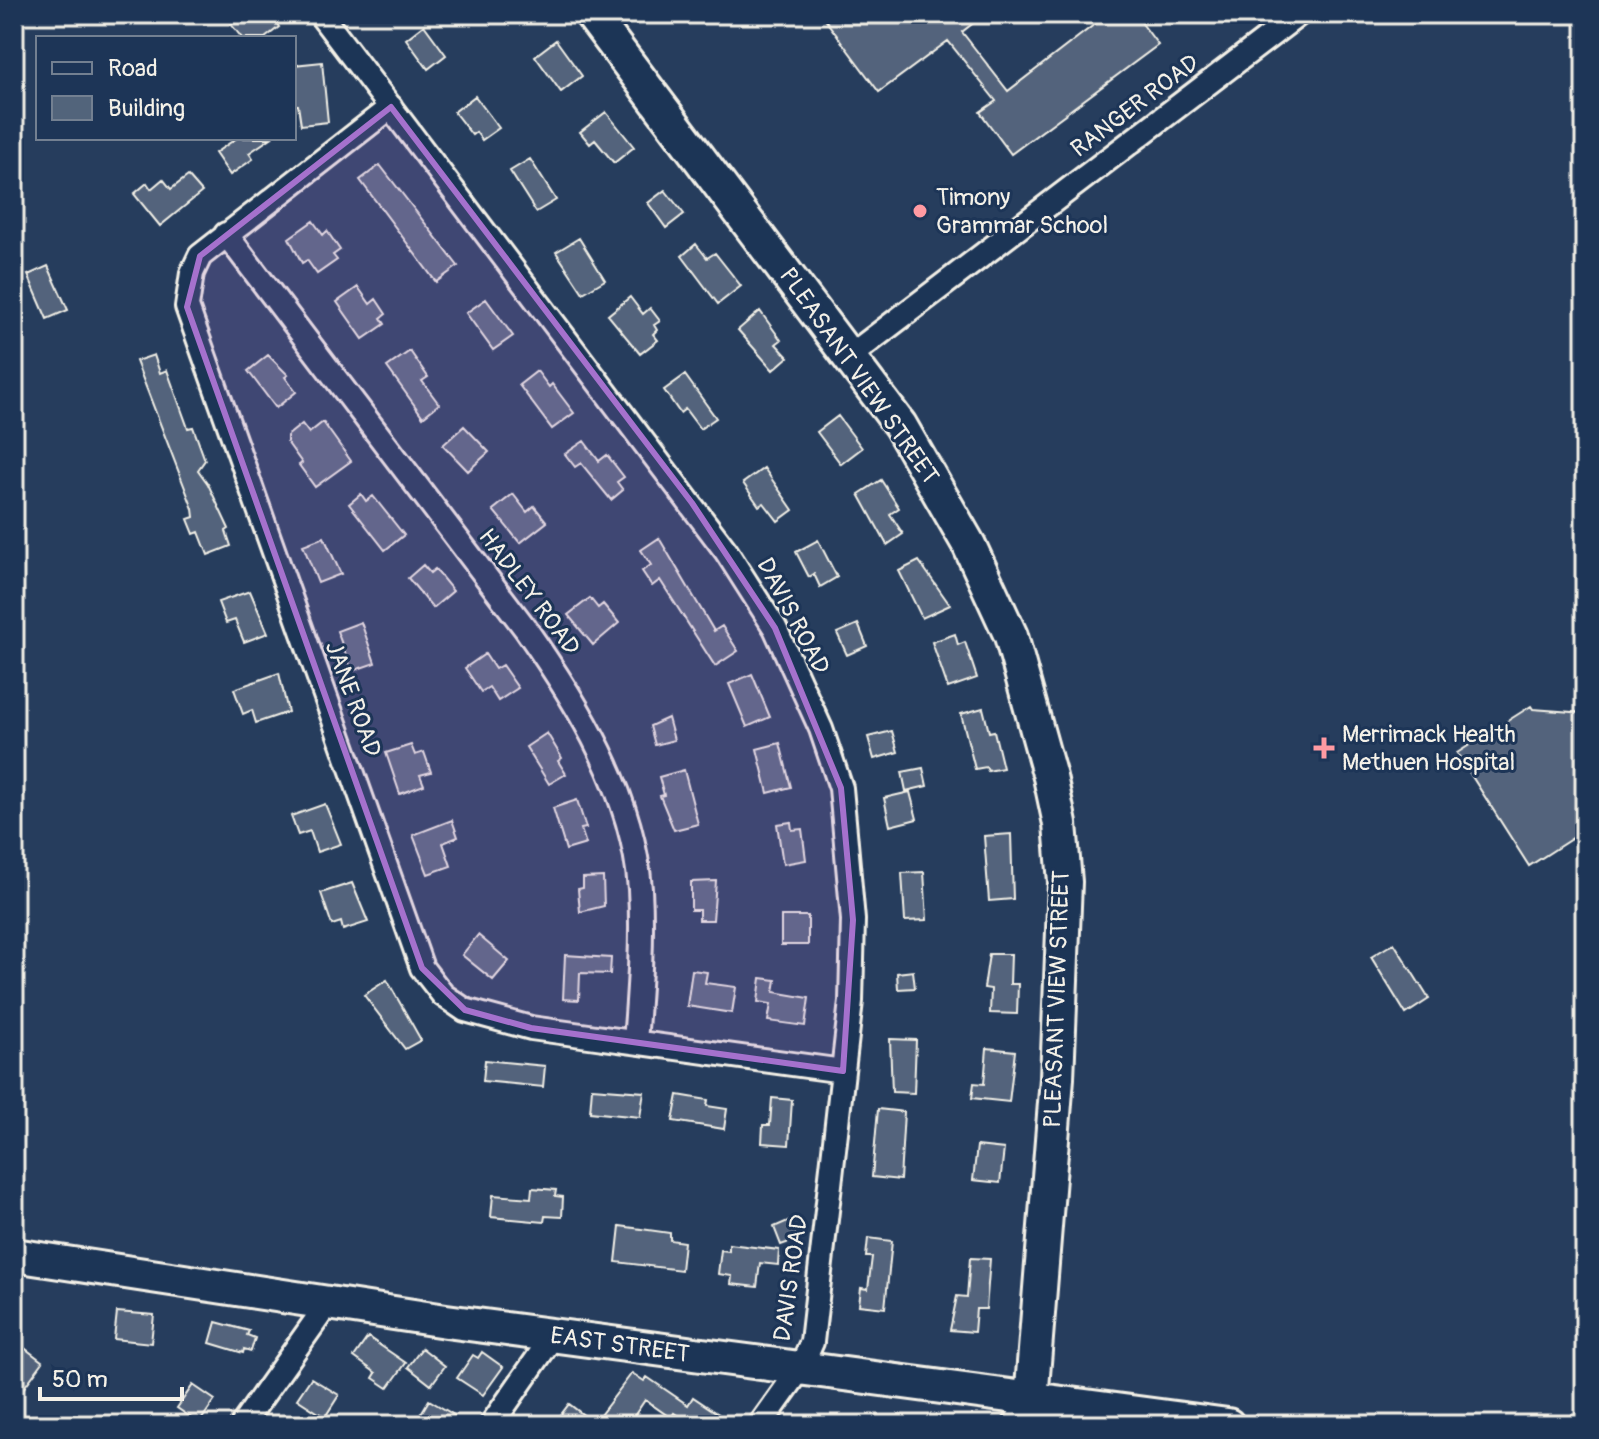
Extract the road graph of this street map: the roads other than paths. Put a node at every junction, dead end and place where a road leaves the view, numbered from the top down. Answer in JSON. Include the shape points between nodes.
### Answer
{"nodes":[{"id":1,"x":320,"y":14,"type":"edge"},
{"id":2,"x":591,"y":14,"type":"edge"},
{"id":3,"x":1299,"y":14,"type":"edge"},
{"id":4,"x":391,"y":107,"type":"junction"},
{"id":5,"x":226,"y":234,"type":"junction"},
{"id":6,"x":850,"y":356,"type":"junction"},
{"id":7,"x":635,"y":1042,"type":"junction"},
{"id":8,"x":843,"y":1071,"type":"junction"},
{"id":9,"x":14,"y":1255,"type":"edge"},
{"id":10,"x":329,"y":1302,"type":"junction"},
{"id":11,"x":553,"y":1336,"type":"junction"},
{"id":12,"x":800,"y":1369,"type":"junction"},
{"id":13,"x":1022,"y":1413,"type":"edge"},
{"id":14,"x":242,"y":1425,"type":"edge"},
{"id":15,"x":491,"y":1425,"type":"edge"},
{"id":16,"x":760,"y":1425,"type":"edge"},
{"id":17,"x":1228,"y":1425,"type":"edge"}],
"edges":[{"from":1,"to":4,"type":"street","name":"DAVIS ROAD"},
{"from":2,"to":6,"type":"street","name":"PLEASANT VIEW STREET"},
{"from":3,"to":6,"type":"street","name":"RANGER ROAD"},
{"from":4,"to":5,"type":"street","name":"JANE ROAD"},
{"from":4,"to":8,"type":"street","name":"DAVIS ROAD","via":[[700,515],[753,589],[781,640],[841,788],[853,920]]},
{"from":5,"to":7,"type":"street","name":"HADLEY ROAD","via":[[525,628],[588,728],[631,834],[639,886],[642,955]]},
{"from":5,"to":7,"type":"street","name":"JANE ROAD","via":[[200,256],[192,273],[187,307],[192,326],[422,968],[443,995],[465,1010],[531,1028]]},
{"from":6,"to":13,"type":"street","name":"PLEASANT VIEW STREET","via":[[922,459],[994,592],[1027,685],[1060,824],[1065,882],[1060,1019]]},
{"from":7,"to":8,"type":"street","name":"JANE ROAD"},
{"from":8,"to":12,"type":"street","name":"DAVIS ROAD","via":[[812,1342]]},
{"from":9,"to":10,"type":"street","name":"EAST STREET"},
{"from":10,"to":11,"type":"street","name":"EAST STREET"},
{"from":10,"to":14,"type":"street"},
{"from":11,"to":12,"type":"street","name":"EAST STREET"},
{"from":11,"to":15,"type":"street"},
{"from":12,"to":13,"type":"street","name":"EAST STREET"},
{"from":12,"to":16,"type":"street","name":"DAVIS ROAD"},
{"from":13,"to":17,"type":"street","name":"EAST STREET"}]}
